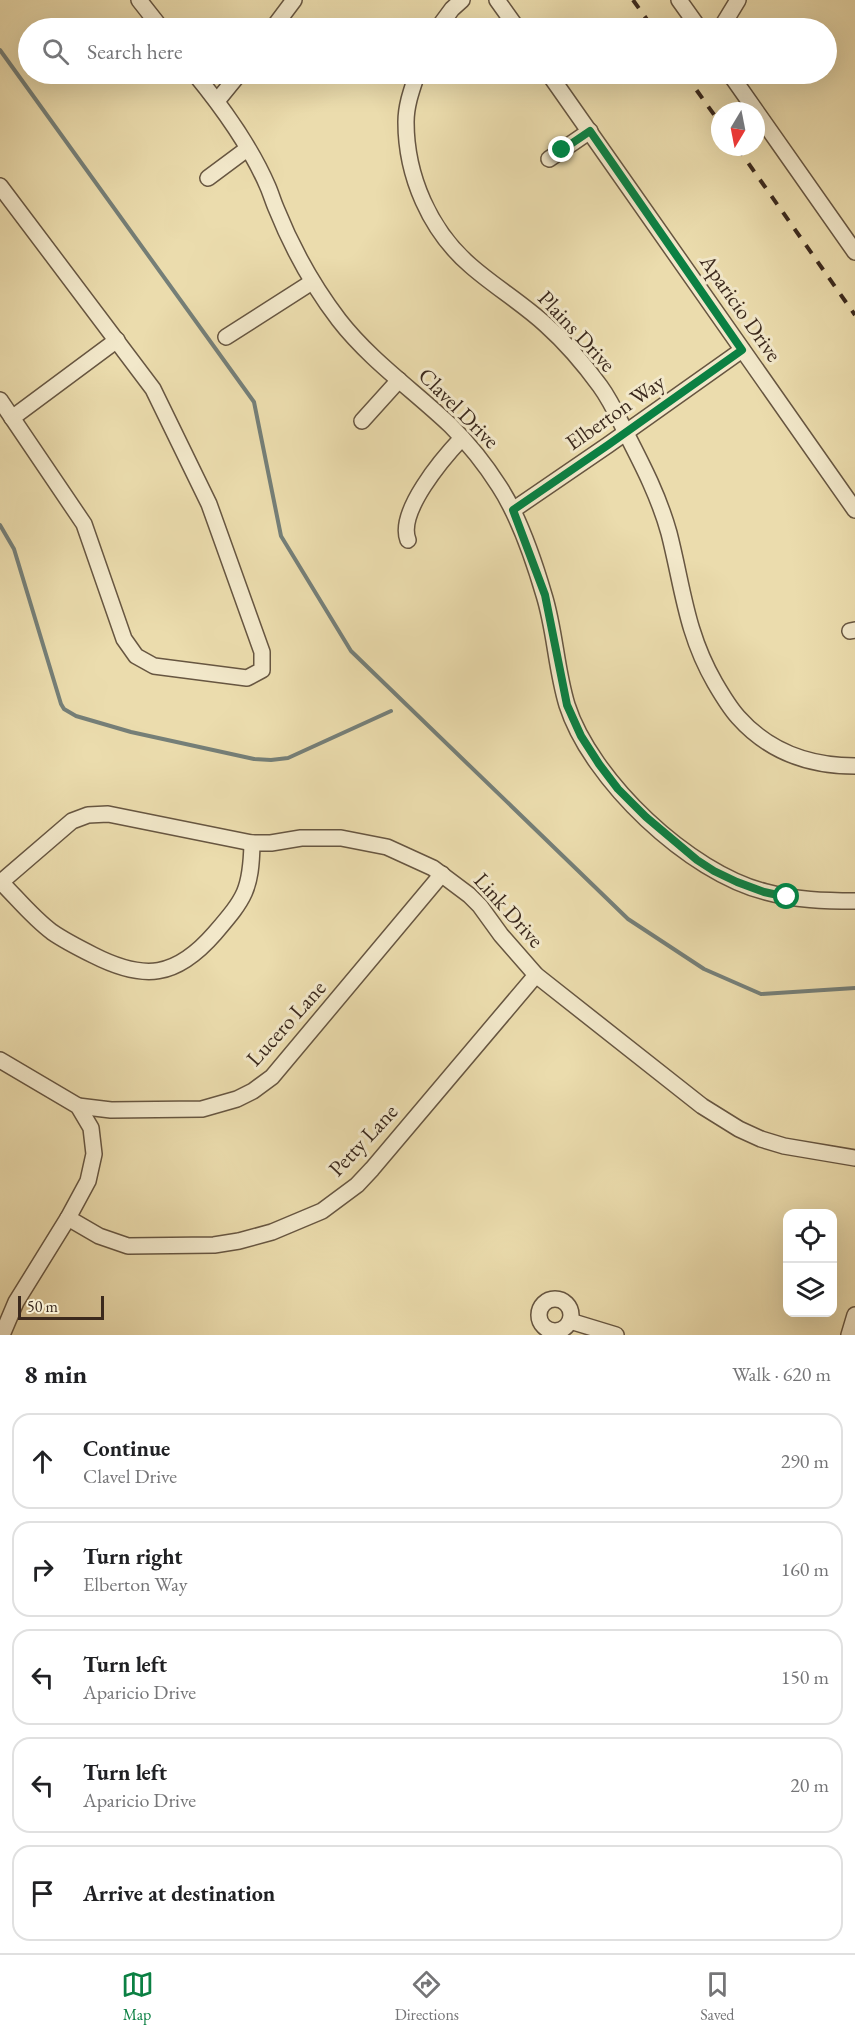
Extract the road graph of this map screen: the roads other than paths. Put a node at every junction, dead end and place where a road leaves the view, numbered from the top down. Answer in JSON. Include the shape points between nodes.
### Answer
{"nodes":[{"id":1,"x":139,"y":0,"type":"edge"},
{"id":2,"x":294,"y":0,"type":"edge"},
{"id":3,"x":462,"y":0,"type":"edge"},
{"id":4,"x":497,"y":0,"type":"edge"},
{"id":5,"x":679,"y":0,"type":"edge"},
{"id":6,"x":738,"y":0,"type":"edge"},
{"id":7,"x":153,"y":18,"type":"edge"},
{"id":8,"x":280,"y":18,"type":"edge"},
{"id":9,"x":445,"y":18,"type":"edge"},
{"id":10,"x":510,"y":18,"type":"edge"},
{"id":11,"x":692,"y":18,"type":"edge"},
{"id":12,"x":727,"y":18,"type":"edge"},
{"id":13,"x":203,"y":84,"type":"edge"},
{"id":14,"x":231,"y":84,"type":"edge"},
{"id":15,"x":414,"y":84,"type":"edge"},
{"id":16,"x":556,"y":84,"type":"edge"},
{"id":17,"x":737,"y":84,"type":"edge"},
{"id":18,"x":217,"y":101,"type":"junction"},
{"id":19,"x":590,"y":131,"type":"junction"},
{"id":20,"x":247,"y":150,"type":"junction"},
{"id":21,"x":549,"y":159,"type":"dead end"},
{"id":22,"x":208,"y":178,"type":"dead end"},
{"id":23,"x":0,"y":186,"type":"edge"},
{"id":24,"x":855,"y":252,"type":"edge"},
{"id":25,"x":312,"y":282,"type":"junction"},
{"id":26,"x":226,"y":337,"type":"dead end"},
{"id":27,"x":117,"y":340,"type":"junction"},
{"id":28,"x":742,"y":350,"type":"junction"},
{"id":29,"x":399,"y":380,"type":"junction"},
{"id":30,"x":0,"y":399,"type":"edge"},
{"id":31,"x":12,"y":418,"type":"junction"},
{"id":32,"x":362,"y":421,"type":"dead end"},
{"id":33,"x":625,"y":432,"type":"junction"},
{"id":34,"x":462,"y":438,"type":"junction"},
{"id":35,"x":513,"y":510,"type":"junction"},
{"id":36,"x":855,"y":510,"type":"edge"},
{"id":37,"x":408,"y":540,"type":"dead end"},
{"id":38,"x":855,"y":766,"type":"edge"},
{"id":39,"x":252,"y":843,"type":"junction"},
{"id":40,"x":442,"y":874,"type":"junction"},
{"id":41,"x":0,"y":882,"type":"edge"},
{"id":42,"x":855,"y":901,"type":"edge"},
{"id":43,"x":536,"y":975,"type":"junction"},
{"id":44,"x":0,"y":1060,"type":"edge"},
{"id":45,"x":78,"y":1106,"type":"junction"},
{"id":46,"x":855,"y":1158,"type":"edge"},
{"id":47,"x":68,"y":1218,"type":"junction"},
{"id":48,"x":855,"y":1315,"type":"edge"},
{"id":49,"x":570,"y":1321,"type":"dead end"},
{"id":50,"x":2,"y":1335,"type":"edge"},
{"id":51,"x":616,"y":1335,"type":"edge"},
{"id":52,"x":849,"y":1335,"type":"edge"}],
"edges":[{"from":1,"to":7,"type":"street"},
{"from":2,"to":8,"type":"street"},
{"from":3,"to":9,"type":"street"},
{"from":4,"to":10,"type":"street"},
{"from":5,"to":11,"type":"street"},
{"from":6,"to":12,"type":"street"},
{"from":13,"to":18,"type":"street","name":"Clavel Drive"},
{"from":14,"to":18,"type":"street"},
{"from":15,"to":33,"type":"street","name":"Plains Drive","via":[[406,121],[414,178],[441,234],[471,266],[548,326],[569,348],[601,387]]},
{"from":16,"to":19,"type":"street","name":"Aparicio Drive"},
{"from":17,"to":24,"type":"street"},
{"from":18,"to":20,"type":"street","name":"Clavel Drive"},
{"from":19,"to":21,"type":"street"},
{"from":19,"to":28,"type":"street","name":"Aparicio Drive"},
{"from":20,"to":22,"type":"street"},
{"from":20,"to":25,"type":"street","name":"Clavel Drive"},
{"from":23,"to":27,"type":"street"},
{"from":25,"to":26,"type":"street"},
{"from":25,"to":29,"type":"street","name":"Clavel Drive","via":[[348,331]]},
{"from":27,"to":31,"type":"street"},
{"from":27,"to":31,"type":"street","via":[[153,388],[209,504],[262,652],[262,670],[248,678],[154,666],[136,656],[123,639],[84,524]]},
{"from":28,"to":33,"type":"street","name":"Elberton Way"},
{"from":28,"to":36,"type":"street","name":"Aparicio Drive"},
{"from":29,"to":32,"type":"street"},
{"from":29,"to":34,"type":"street","name":"Clavel Drive"},
{"from":30,"to":31,"type":"street"},
{"from":33,"to":35,"type":"street","name":"Elberton Way"},
{"from":33,"to":38,"type":"street","name":"Plains Drive","via":[[661,505],[695,642],[724,699],[754,732],[783,752],[822,764]]},
{"from":34,"to":35,"type":"street","name":"Clavel Drive"},
{"from":34,"to":37,"type":"street","via":[[426,482],[408,516]]},
{"from":35,"to":42,"type":"street","name":"Clavel Drive","via":[[545,595],[567,705],[581,736],[618,789],[676,845],[714,871],[764,892],[787,897]]},
{"from":39,"to":40,"type":"street","name":"Link Drive","via":[[301,838],[365,841],[409,856]]},
{"from":39,"to":41,"type":"street","name":"Link Drive","via":[[108,814],[88,814],[72,821]]},
{"from":39,"to":41,"type":"street","via":[[248,886],[234,910],[201,949],[175,966],[149,972],[115,966],[53,933]]},
{"from":40,"to":43,"type":"street","name":"Link Drive","via":[[480,906]]},
{"from":40,"to":45,"type":"street","name":"Lucero Lane","via":[[272,1077],[253,1091],[202,1109],[111,1110]]},
{"from":43,"to":46,"type":"street","name":"Link Drive","via":[[702,1106],[739,1129],[783,1146]]},
{"from":43,"to":47,"type":"street","name":"Petty Lane","via":[[372,1170],[322,1211],[272,1232],[214,1245],[128,1246],[99,1236]]},
{"from":44,"to":45,"type":"street"},
{"from":45,"to":47,"type":"street","via":[[91,1128],[94,1154],[88,1181]]},
{"from":47,"to":50,"type":"street","via":[[16,1302]]},
{"from":48,"to":52,"type":"street"},
{"from":49,"to":51,"type":"street"}]}
